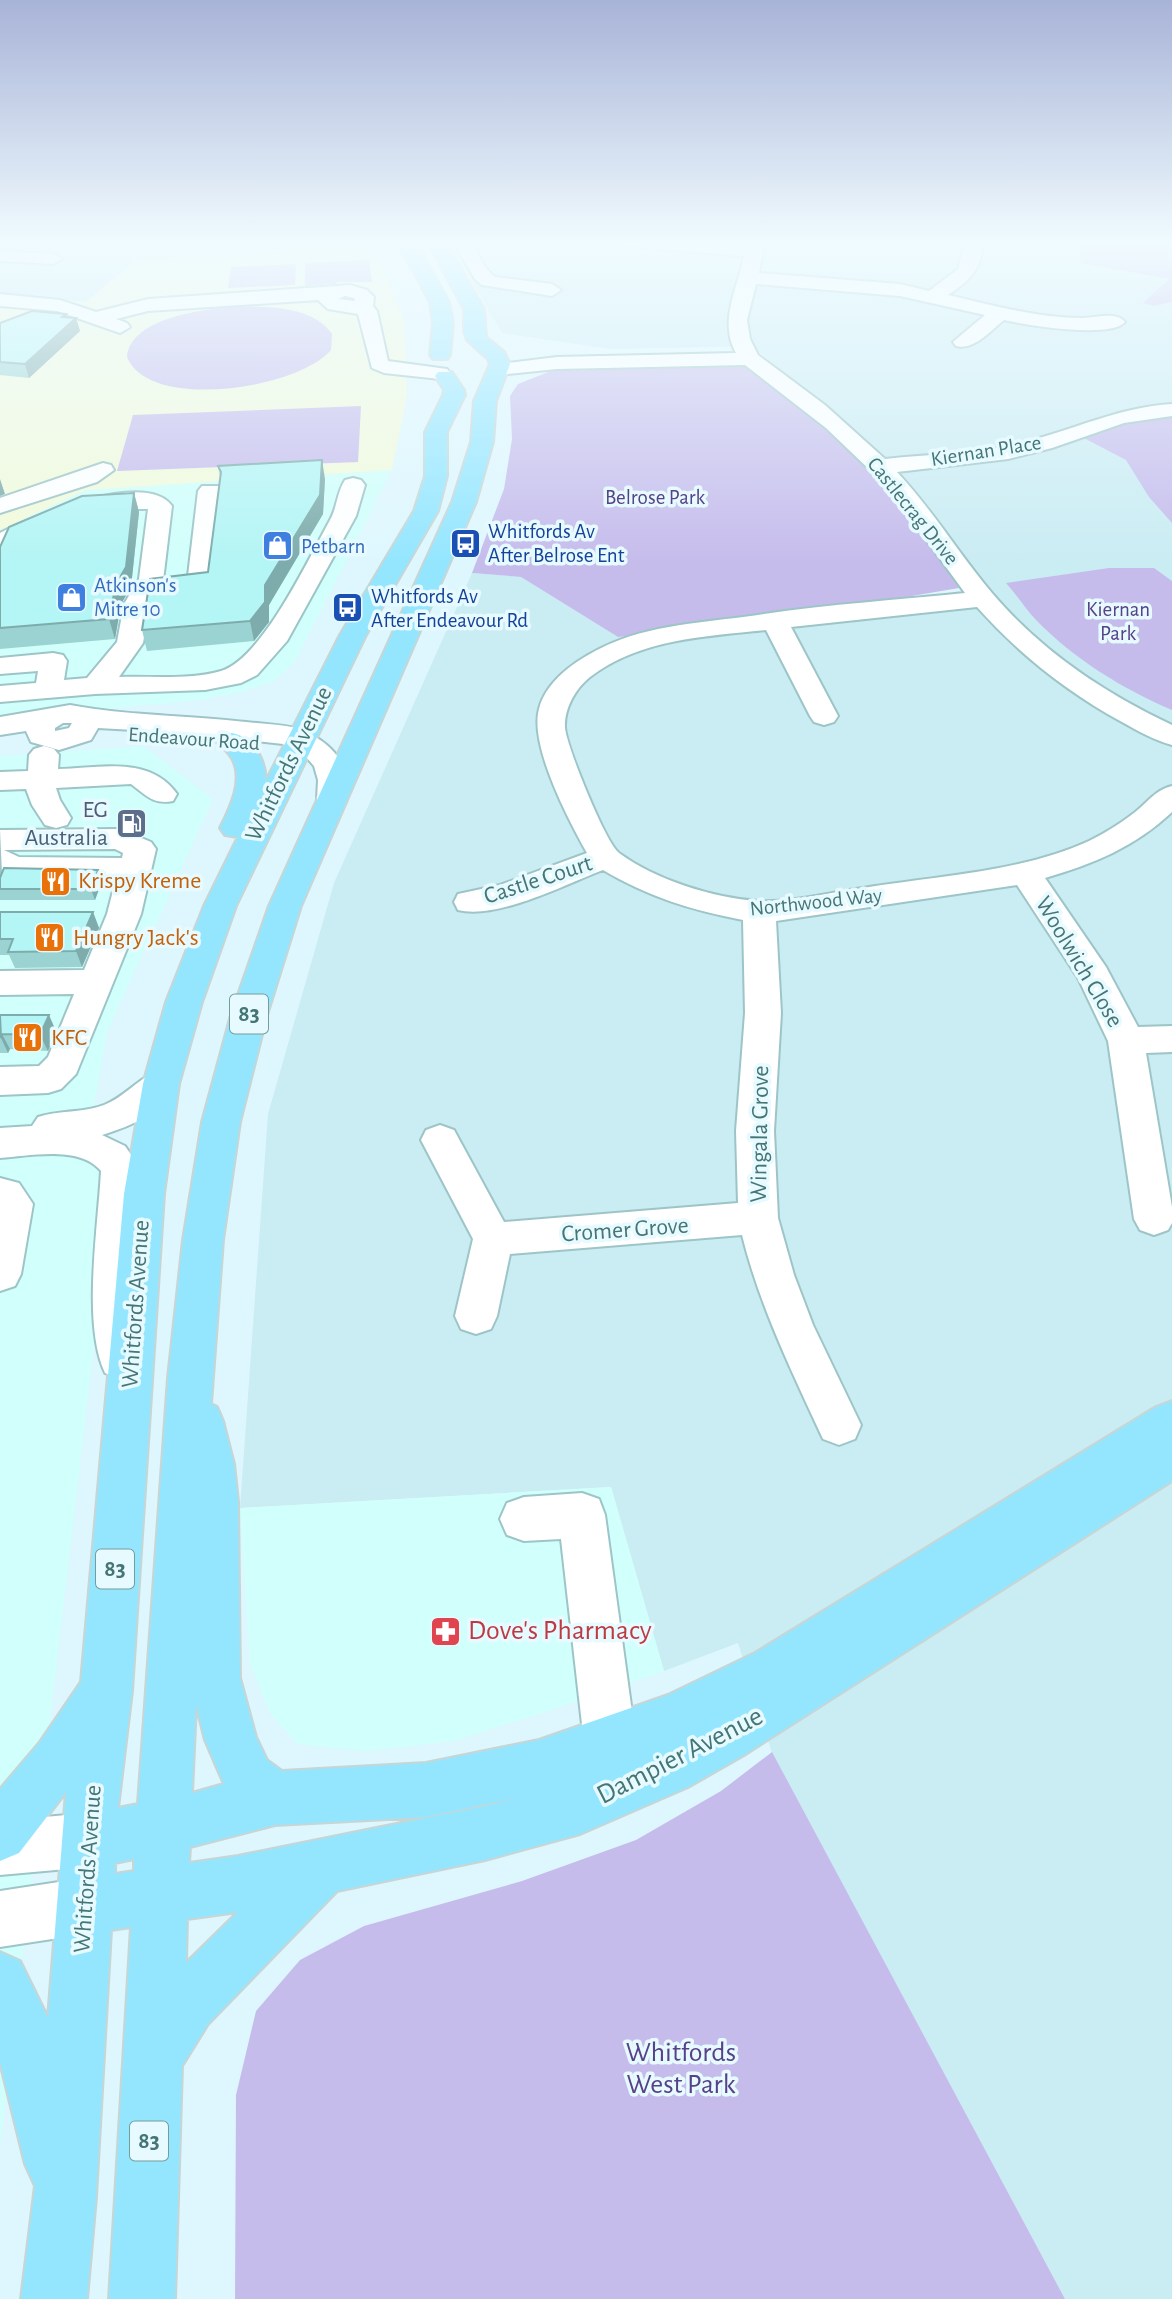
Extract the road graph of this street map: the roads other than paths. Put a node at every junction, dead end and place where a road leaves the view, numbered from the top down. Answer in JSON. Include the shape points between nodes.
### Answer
{"nodes":[{"id":1,"x":377,"y":348,"type":"edge"},
{"id":2,"x":439,"y":348,"type":"edge"},
{"id":3,"x":484,"y":348,"type":"edge"},
{"id":4,"x":745,"y":348,"type":"edge"},
{"id":5,"x":747,"y":354,"type":"junction"},
{"id":6,"x":496,"y":363,"type":"junction"},
{"id":7,"x":440,"y":366,"type":"junction"},
{"id":8,"x":1172,"y":410,"type":"edge"},
{"id":9,"x":880,"y":467,"type":"junction"},
{"id":10,"x":103,"y":470,"type":"dead end"},
{"id":11,"x":353,"y":485,"type":"dead end"},
{"id":12,"x":211,"y":491,"type":"dead end"},
{"id":13,"x":0,"y":506,"type":"edge"},
{"id":14,"x":0,"y":543,"type":"edge"},
{"id":15,"x":145,"y":590,"type":"junction"},
{"id":16,"x":983,"y":599,"type":"junction"},
{"id":17,"x":774,"y":620,"type":"junction"},
{"id":18,"x":0,"y":666,"type":"edge"},
{"id":19,"x":0,"y":694,"type":"edge"},
{"id":20,"x":318,"y":703,"type":"junction"},
{"id":21,"x":824,"y":716,"type":"dead end"},
{"id":22,"x":115,"y":720,"type":"junction"},
{"id":23,"x":63,"y":723,"type":"junction"},
{"id":24,"x":0,"y":726,"type":"edge"},
{"id":25,"x":363,"y":729,"type":"junction"},
{"id":26,"x":1172,"y":736,"type":"edge"},
{"id":27,"x":0,"y":737,"type":"edge"},
{"id":28,"x":230,"y":740,"type":"junction"},
{"id":29,"x":300,"y":744,"type":"junction"},
{"id":30,"x":0,"y":781,"type":"edge"},
{"id":31,"x":162,"y":794,"type":"dead end"},
{"id":32,"x":1172,"y":794,"type":"edge"},
{"id":33,"x":332,"y":800,"type":"junction"},
{"id":34,"x":56,"y":818,"type":"dead end"},
{"id":35,"x":3,"y":858,"type":"edge"},
{"id":36,"x":606,"y":858,"type":"junction"},
{"id":37,"x":1025,"y":873,"type":"junction"},
{"id":38,"x":224,"y":898,"type":"junction"},
{"id":39,"x":470,"y":902,"type":"dead end"},
{"id":40,"x":759,"y":912,"type":"junction"},
{"id":41,"x":96,"y":982,"type":"junction"},
{"id":42,"x":0,"y":983,"type":"edge"},
{"id":43,"x":18,"y":1015,"type":"edge"},
{"id":44,"x":83,"y":1016,"type":"junction"},
{"id":45,"x":1172,"y":1039,"type":"edge"},
{"id":46,"x":1126,"y":1041,"type":"junction"},
{"id":47,"x":0,"y":1082,"type":"edge"},
{"id":48,"x":161,"y":1084,"type":"junction"},
{"id":49,"x":0,"y":1132,"type":"edge"},
{"id":50,"x":440,"y":1140,"type":"dead end"},
{"id":51,"x":0,"y":1143,"type":"edge"},
{"id":52,"x":0,"y":1194,"type":"edge"},
{"id":53,"x":758,"y":1219,"type":"junction"},
{"id":54,"x":1154,"y":1219,"type":"dead end"},
{"id":55,"x":493,"y":1239,"type":"junction"},
{"id":56,"x":1,"y":1265,"type":"edge"},
{"id":57,"x":476,"y":1316,"type":"dead end"},
{"id":58,"x":190,"y":1378,"type":"junction"},
{"id":59,"x":128,"y":1407,"type":"junction"},
{"id":60,"x":1172,"y":1421,"type":"edge"},
{"id":61,"x":839,"y":1425,"type":"dead end"},
{"id":62,"x":1172,"y":1456,"type":"edge"},
{"id":63,"x":524,"y":1519,"type":"dead end"},
{"id":64,"x":106,"y":1691,"type":"junction"},
{"id":65,"x":610,"y":1742,"type":"junction"},
{"id":66,"x":275,"y":1798,"type":"junction"},
{"id":67,"x":163,"y":1827,"type":"junction"},
{"id":68,"x":0,"y":1834,"type":"edge"},
{"id":69,"x":89,"y":1840,"type":"junction"},
{"id":70,"x":0,"y":1848,"type":"edge"},
{"id":71,"x":321,"y":1868,"type":"junction"},
{"id":72,"x":160,"y":1894,"type":"junction"},
{"id":73,"x":85,"y":1906,"type":"junction"},
{"id":74,"x":0,"y":1919,"type":"edge"},
{"id":75,"x":0,"y":1980,"type":"edge"},
{"id":76,"x":153,"y":2058,"type":"junction"},
{"id":77,"x":65,"y":2197,"type":"junction"},
{"id":78,"x":54,"y":2299,"type":"edge"},
{"id":79,"x":142,"y":2299,"type":"edge"}],
"edges":[{"from":1,"to":7,"type":"street","via":[[384,367]]},
{"from":2,"to":7,"type":"main road","name":"Whitfords Avenue","number":"83"},
{"from":3,"to":6,"type":"main road"},
{"from":4,"to":5,"type":"street"},
{"from":5,"to":6,"type":"street"},
{"from":5,"to":9,"type":"street","name":"Castlecrag Drive","via":[[821,412]]},
{"from":6,"to":7,"type":"main road","via":[[473,379]]},
{"from":6,"to":7,"type":"main road","via":[[470,349]]},
{"from":6,"to":25,"type":"main road","name":"Whitfords Avenue","number":"83","via":[[485,401],[482,442],[464,502]]},
{"from":7,"to":20,"type":"main road","name":"Whitfords Avenue","number":"83","via":[[454,395],[436,432],[436,476],[426,511]]},
{"from":8,"to":9,"type":"street","name":"Kiernan Place","via":[[1122,416],[1005,453]]},
{"from":9,"to":16,"type":"street","name":"Castlecrag Drive"},
{"from":10,"to":13,"type":"street"},
{"from":11,"to":23,"type":"street","via":[[344,516],[274,640],[247,669]]},
{"from":12,"to":15,"type":"street","via":[[200,578],[186,587]]},
{"from":14,"to":15,"type":"street","via":[[85,505],[124,501],[160,506],[152,579]]},
{"from":15,"to":23,"type":"street","via":[[137,604],[130,643]]},
{"from":16,"to":17,"type":"street"},
{"from":16,"to":26,"type":"street","name":"Castlecrag Drive","via":[[1015,635],[1063,675]]},
{"from":17,"to":21,"type":"street"},
{"from":17,"to":36,"type":"street","via":[[643,641],[579,671],[566,685],[553,709],[555,749]]},
{"from":18,"to":23,"type":"street","via":[[53,661]]},
{"from":19,"to":23,"type":"street"},
{"from":20,"to":22,"type":"street","via":[[261,718],[127,716]]},
{"from":20,"to":29,"type":"main road","name":"Whitfords Avenue","number":"83"},
{"from":22,"to":23,"type":"street","name":"Endeavour Road"},
{"from":22,"to":29,"type":"street","name":"Endeavour Road","via":[[270,731]]},
{"from":23,"to":24,"type":"street","name":"Endeavour Road"},
{"from":23,"to":27,"type":"street","name":"Endeavour Road"},
{"from":23,"to":28,"type":"street","name":"Endeavour Road"},
{"from":23,"to":30,"type":"street"},
{"from":23,"to":31,"type":"street"},
{"from":23,"to":34,"type":"street","via":[[41,793]]},
{"from":25,"to":29,"type":"street","name":"Endeavour Road"},
{"from":25,"to":33,"type":"main road","name":"Whitfords Avenue","number":"83"},
{"from":28,"to":29,"type":"street","name":"Endeavour Road"},
{"from":28,"to":38,"type":"main road","via":[[243,749],[250,764],[252,793],[216,879]]},
{"from":29,"to":33,"type":"street","via":[[316,751],[328,764]]},
{"from":29,"to":38,"type":"main road","name":"Whitfords Avenue","number":"83"},
{"from":32,"to":37,"type":"street","name":"Northwood Way","via":[[1143,822],[1100,848]]},
{"from":33,"to":58,"type":"main road","name":"Whitfords Avenue","number":"83","via":[[285,906],[236,1062],[211,1178]]},
{"from":35,"to":41,"type":"street","via":[[134,869],[110,914]]},
{"from":36,"to":39,"type":"street","name":"Castle Court","via":[[506,895]]},
{"from":36,"to":40,"type":"street","name":"Northwood Way","via":[[695,900]]},
{"from":37,"to":40,"type":"street","name":"Northwood Way"},
{"from":37,"to":46,"type":"street","name":"Woolwich Close","via":[[1110,1002]]},
{"from":38,"to":48,"type":"main road","name":"Whitfords Avenue","number":"83","via":[[184,1002]]},
{"from":40,"to":53,"type":"street","name":"Wingala Grove","via":[[763,1013],[755,1131]]},
{"from":41,"to":42,"type":"street"},
{"from":41,"to":44,"type":"street"},
{"from":43,"to":44,"type":"street"},
{"from":44,"to":47,"type":"street","via":[[55,1075],[38,1082]]},
{"from":45,"to":46,"type":"street"},
{"from":46,"to":54,"type":"street","name":"Woolwich Close"},
{"from":48,"to":49,"type":"street","via":[[136,1107],[111,1119]]},
{"from":48,"to":59,"type":"main road","name":"Whitfords Avenue","number":"83","via":[[144,1194]]},
{"from":50,"to":55,"type":"street"},
{"from":51,"to":59,"type":"street","via":[[55,1141],[95,1147],[121,1168],[113,1322]]},
{"from":52,"to":56,"type":"street","via":[[13,1204]]},
{"from":53,"to":55,"type":"street","name":"Cromer Grove"},
{"from":53,"to":61,"type":"street","name":"Wingala Grove","via":[[792,1326]]},
{"from":55,"to":57,"type":"street"},
{"from":58,"to":66,"type":"main road","via":[[211,1464],[215,1502],[215,1678],[231,1740],[248,1779]]},
{"from":58,"to":67,"type":"main road","name":"Whitfords Avenue","number":"83"},
{"from":59,"to":64,"type":"main road","name":"Whitfords Avenue","number":"83"},
{"from":60,"to":65,"type":"main road","name":"Dampier Avenue","via":[[773,1671],[677,1718]]},
{"from":62,"to":71,"type":"main road","name":"Dampier Avenue","via":[[783,1703],[669,1768],[580,1807],[485,1833]]},
{"from":63,"to":65,"type":"street","via":[[582,1515]]},
{"from":64,"to":68,"type":"main road","via":[[59,1761]]},
{"from":64,"to":69,"type":"main road","name":"Whitfords Avenue","number":"83"},
{"from":65,"to":66,"type":"main road","name":"Dampier Avenue","via":[[539,1766],[426,1790]]},
{"from":66,"to":67,"type":"main road","name":"Dampier Avenue"},
{"from":67,"to":69,"type":"main road","name":"Dampier Avenue"},
{"from":67,"to":72,"type":"main road","name":"Whitfords Avenue","number":"83"},
{"from":69,"to":70,"type":"street"},
{"from":69,"to":73,"type":"main road","name":"Whitfords Avenue","number":"83"},
{"from":71,"to":72,"type":"main road","name":"Dampier Avenue"},
{"from":71,"to":76,"type":"main road","via":[[187,2003]]},
{"from":72,"to":73,"type":"main road","name":"Dampier Avenue"},
{"from":72,"to":76,"type":"main road","name":"Whitfords Avenue","number":"83"},
{"from":73,"to":74,"type":"street"},
{"from":73,"to":77,"type":"main road","name":"Whitfords Avenue","number":"83"},
{"from":75,"to":77,"type":"main road","via":[[18,2015]]},
{"from":76,"to":79,"type":"main road","name":"Whitfords Avenue","number":"83"},
{"from":77,"to":78,"type":"main road","name":"Whitfords Avenue","number":"83"}]}
